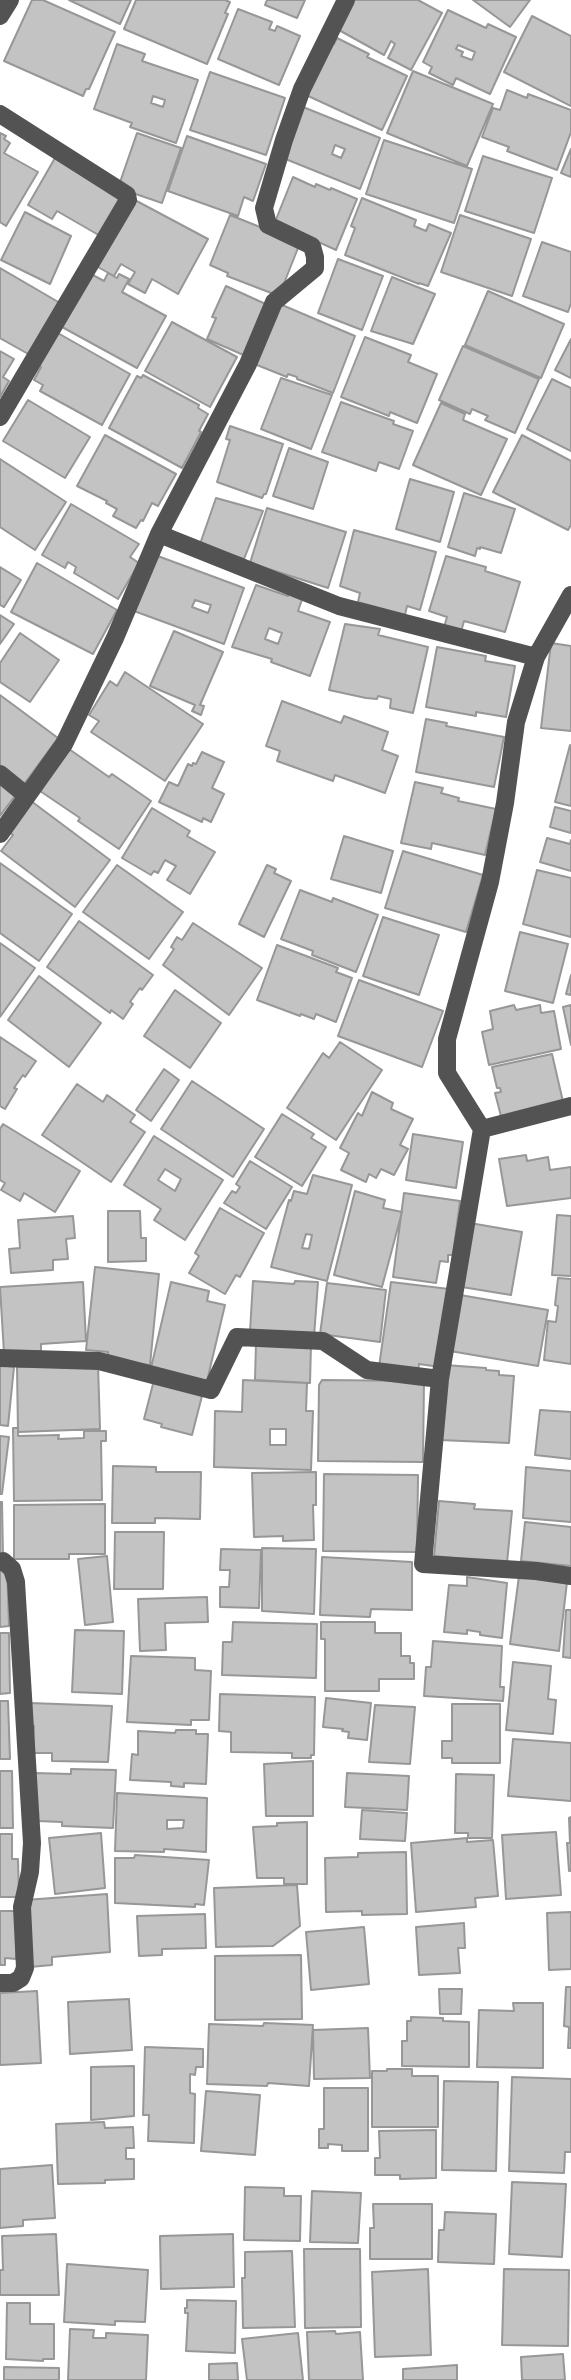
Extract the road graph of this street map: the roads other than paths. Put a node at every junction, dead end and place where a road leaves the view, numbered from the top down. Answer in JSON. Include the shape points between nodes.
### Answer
{"nodes":[{"id":1,"x":10,"y":0,"type":"edge"},
{"id":2,"x":346,"y":0,"type":"edge"},
{"id":3,"x":0,"y":16,"type":"edge"},
{"id":4,"x":0,"y":114,"type":"edge"},
{"id":5,"x":0,"y":417,"type":"edge"},
{"id":6,"x":159,"y":534,"type":"junction"},
{"id":7,"x":571,"y":595,"type":"edge"},
{"id":8,"x":536,"y":657,"type":"junction"},
{"id":9,"x":0,"y":774,"type":"edge"},
{"id":10,"x":27,"y":796,"type":"junction"},
{"id":11,"x":0,"y":834,"type":"edge"},
{"id":12,"x":571,"y":1106,"type":"edge"},
{"id":13,"x":482,"y":1129,"type":"junction"},
{"id":14,"x":0,"y":1357,"type":"edge"},
{"id":15,"x":440,"y":1379,"type":"junction"},
{"id":16,"x":0,"y":1562,"type":"edge"},
{"id":17,"x":571,"y":1576,"type":"edge"},
{"id":18,"x":0,"y":1983,"type":"edge"}],
"edges":[{"from":1,"to":3,"type":"street"},
{"from":2,"to":6,"type":"street","via":[[302,89],[264,208],[268,225],[312,246],[315,268],[274,302],[248,364]]},
{"from":4,"to":5,"type":"street","via":[[127,195],[128,200]]},
{"from":6,"to":8,"type":"street","via":[[339,606]]},
{"from":6,"to":10,"type":"street","via":[[64,744]]},
{"from":7,"to":8,"type":"street"},
{"from":8,"to":13,"type":"street","via":[[516,722],[490,882],[447,1038],[447,1073]]},
{"from":9,"to":10,"type":"street"},
{"from":10,"to":11,"type":"street"},
{"from":12,"to":13,"type":"street"},
{"from":13,"to":15,"type":"street"},
{"from":14,"to":15,"type":"street","via":[[99,1361],[211,1390],[237,1337],[323,1341],[367,1370]]},
{"from":15,"to":17,"type":"street","via":[[423,1564]]},
{"from":16,"to":18,"type":"street","via":[[12,1569],[16,1581],[32,1843],[22,1907],[25,1968],[21,1979]]}]}
